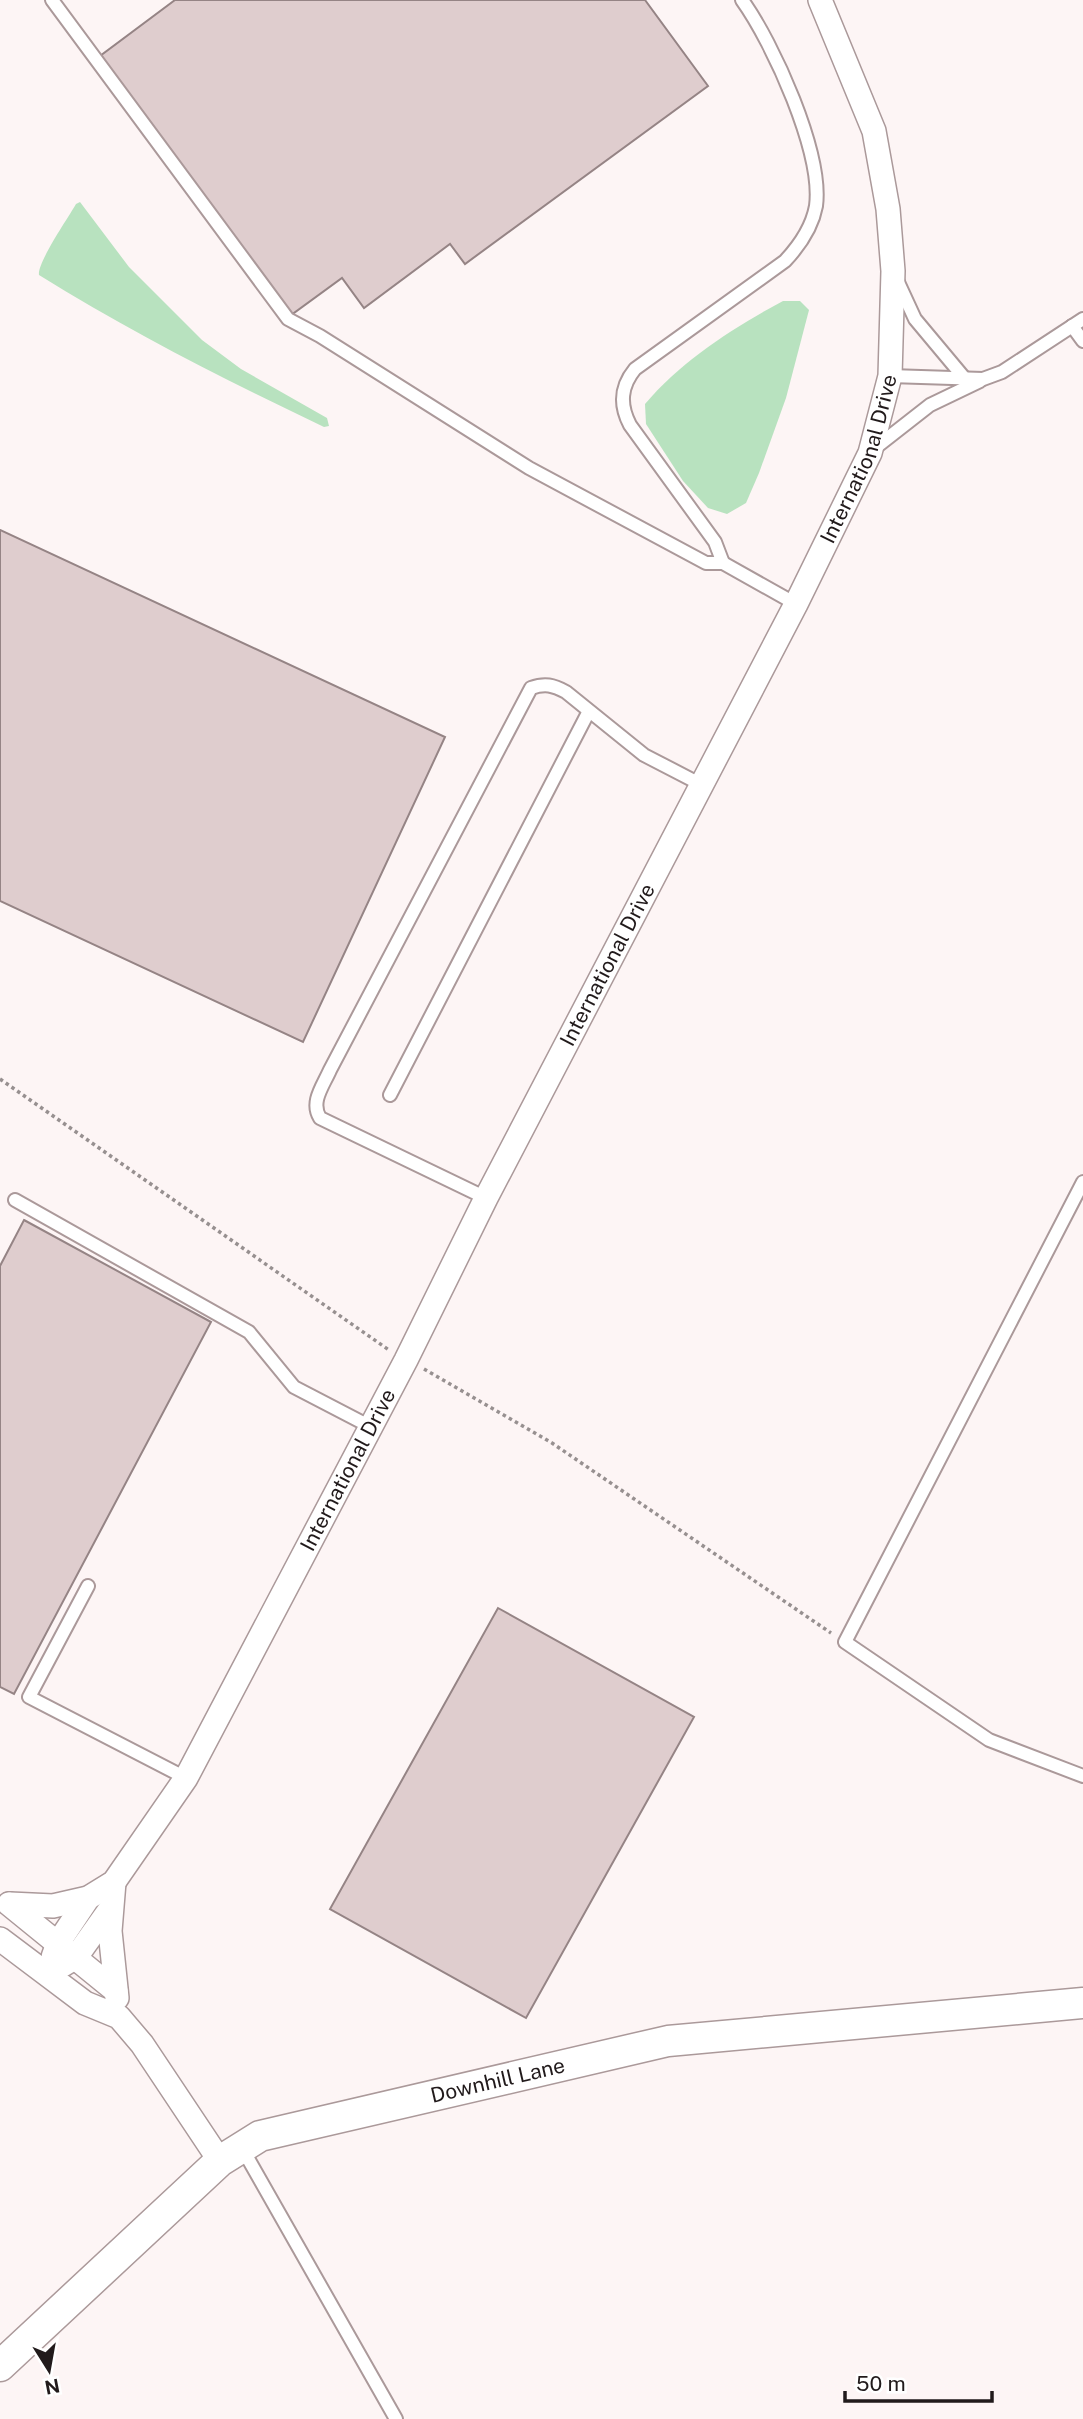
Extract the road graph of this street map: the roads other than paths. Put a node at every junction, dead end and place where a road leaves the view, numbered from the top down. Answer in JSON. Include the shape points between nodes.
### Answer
{"nodes":[{"id":1,"x":52,"y":0,"type":"edge"},
{"id":2,"x":742,"y":0,"type":"edge"},
{"id":3,"x":820,"y":0,"type":"edge"},
{"id":4,"x":893,"y":271,"type":"junction"},
{"id":5,"x":1078,"y":323,"type":"edge"},
{"id":6,"x":1083,"y":341,"type":"edge"},
{"id":7,"x":890,"y":376,"type":"junction"},
{"id":8,"x":983,"y":379,"type":"junction"},
{"id":9,"x":966,"y":380,"type":"junction"},
{"id":10,"x":870,"y":453,"type":"junction"},
{"id":11,"x":723,"y":563,"type":"junction"},
{"id":12,"x":796,"y":604,"type":"junction"},
{"id":13,"x":589,"y":711,"type":"junction"},
{"id":14,"x":700,"y":784,"type":"junction"},
{"id":15,"x":390,"y":1095,"type":"dead end"},
{"id":16,"x":1083,"y":1182,"type":"edge"},
{"id":17,"x":486,"y":1198,"type":"junction"},
{"id":18,"x":15,"y":1200,"type":"dead end"},
{"id":19,"x":371,"y":1427,"type":"junction"},
{"id":20,"x":88,"y":1586,"type":"dead end"},
{"id":21,"x":1083,"y":1776,"type":"edge"},
{"id":22,"x":186,"y":1778,"type":"junction"},
{"id":23,"x":114,"y":1882,"type":"junction"},
{"id":24,"x":88,"y":1898,"type":"junction"},
{"id":25,"x":5,"y":1901,"type":"edge"},
{"id":26,"x":111,"y":1908,"type":"junction"},
{"id":27,"x":0,"y":1940,"type":"edge"},
{"id":28,"x":67,"y":1950,"type":"junction"},
{"id":29,"x":48,"y":1973,"type":"junction"},
{"id":30,"x":116,"y":1991,"type":"junction"},
{"id":31,"x":1083,"y":2003,"type":"edge"},
{"id":32,"x":119,"y":2017,"type":"junction"},
{"id":33,"x":231,"y":2154,"type":"junction"},
{"id":34,"x":0,"y":2366,"type":"edge"},
{"id":35,"x":396,"y":2419,"type":"edge"}],
"edges":[{"from":1,"to":11,"type":"lane","via":[[288,319],[568,491],[706,563]]},
{"from":2,"to":11,"type":"lane","via":[[772,52],[802,127],[815,175],[811,224],[785,261],[635,369],[622,395],[630,425],[715,542]]},
{"from":3,"to":4,"type":"street","name":"International Drive","via":[[874,131]]},
{"from":4,"to":7,"type":"street","name":"International Drive"},
{"from":4,"to":9,"type":"lane","via":[[915,319]]},
{"from":5,"to":6,"type":"lane"},
{"from":5,"to":8,"type":"lane","via":[[1002,372]]},
{"from":7,"to":9,"type":"lane"},
{"from":7,"to":10,"type":"street","name":"International Drive"},
{"from":8,"to":9,"type":"lane"},
{"from":8,"to":10,"type":"lane","via":[[930,405]]},
{"from":10,"to":12,"type":"street","name":"International Drive"},
{"from":11,"to":12,"type":"lane"},
{"from":12,"to":14,"type":"street","name":"International Drive"},
{"from":13,"to":14,"type":"lane","via":[[644,755]]},
{"from":13,"to":15,"type":"lane"},
{"from":13,"to":17,"type":"lane","via":[[554,685],[531,688],[316,1101],[320,1118]]},
{"from":14,"to":17,"type":"street","name":"International Drive"},
{"from":16,"to":21,"type":"lane","via":[[845,1642],[989,1740]]},
{"from":17,"to":19,"type":"street","name":"International Drive"},
{"from":18,"to":19,"type":"lane","via":[[249,1332],[294,1387]]},
{"from":19,"to":22,"type":"street","name":"International Drive"},
{"from":20,"to":22,"type":"lane","via":[[29,1697]]},
{"from":22,"to":23,"type":"street","name":"International Drive"},
{"from":23,"to":24,"type":"street","name":"International Drive"},
{"from":23,"to":26,"type":"street","name":"International Drive"},
{"from":24,"to":25,"type":"street","name":"International Drive","via":[[53,1906]]},
{"from":24,"to":28,"type":"street","name":"International Drive"},
{"from":25,"to":28,"type":"street","name":"International Drive"},
{"from":26,"to":28,"type":"street","name":"International Drive"},
{"from":26,"to":30,"type":"street","name":"International Drive"},
{"from":27,"to":29,"type":"street"},
{"from":28,"to":29,"type":"street","name":"International Drive"},
{"from":28,"to":30,"type":"street","name":"International Drive"},
{"from":29,"to":32,"type":"street","via":[[85,2003]]},
{"from":30,"to":32,"type":"street","name":"International Drive"},
{"from":31,"to":33,"type":"street","name":"Downhill Lane","via":[[668,2041],[260,2136]]},
{"from":32,"to":33,"type":"street"},
{"from":33,"to":34,"type":"street","name":"Downhill Lane"},
{"from":33,"to":35,"type":"lane"}]}
